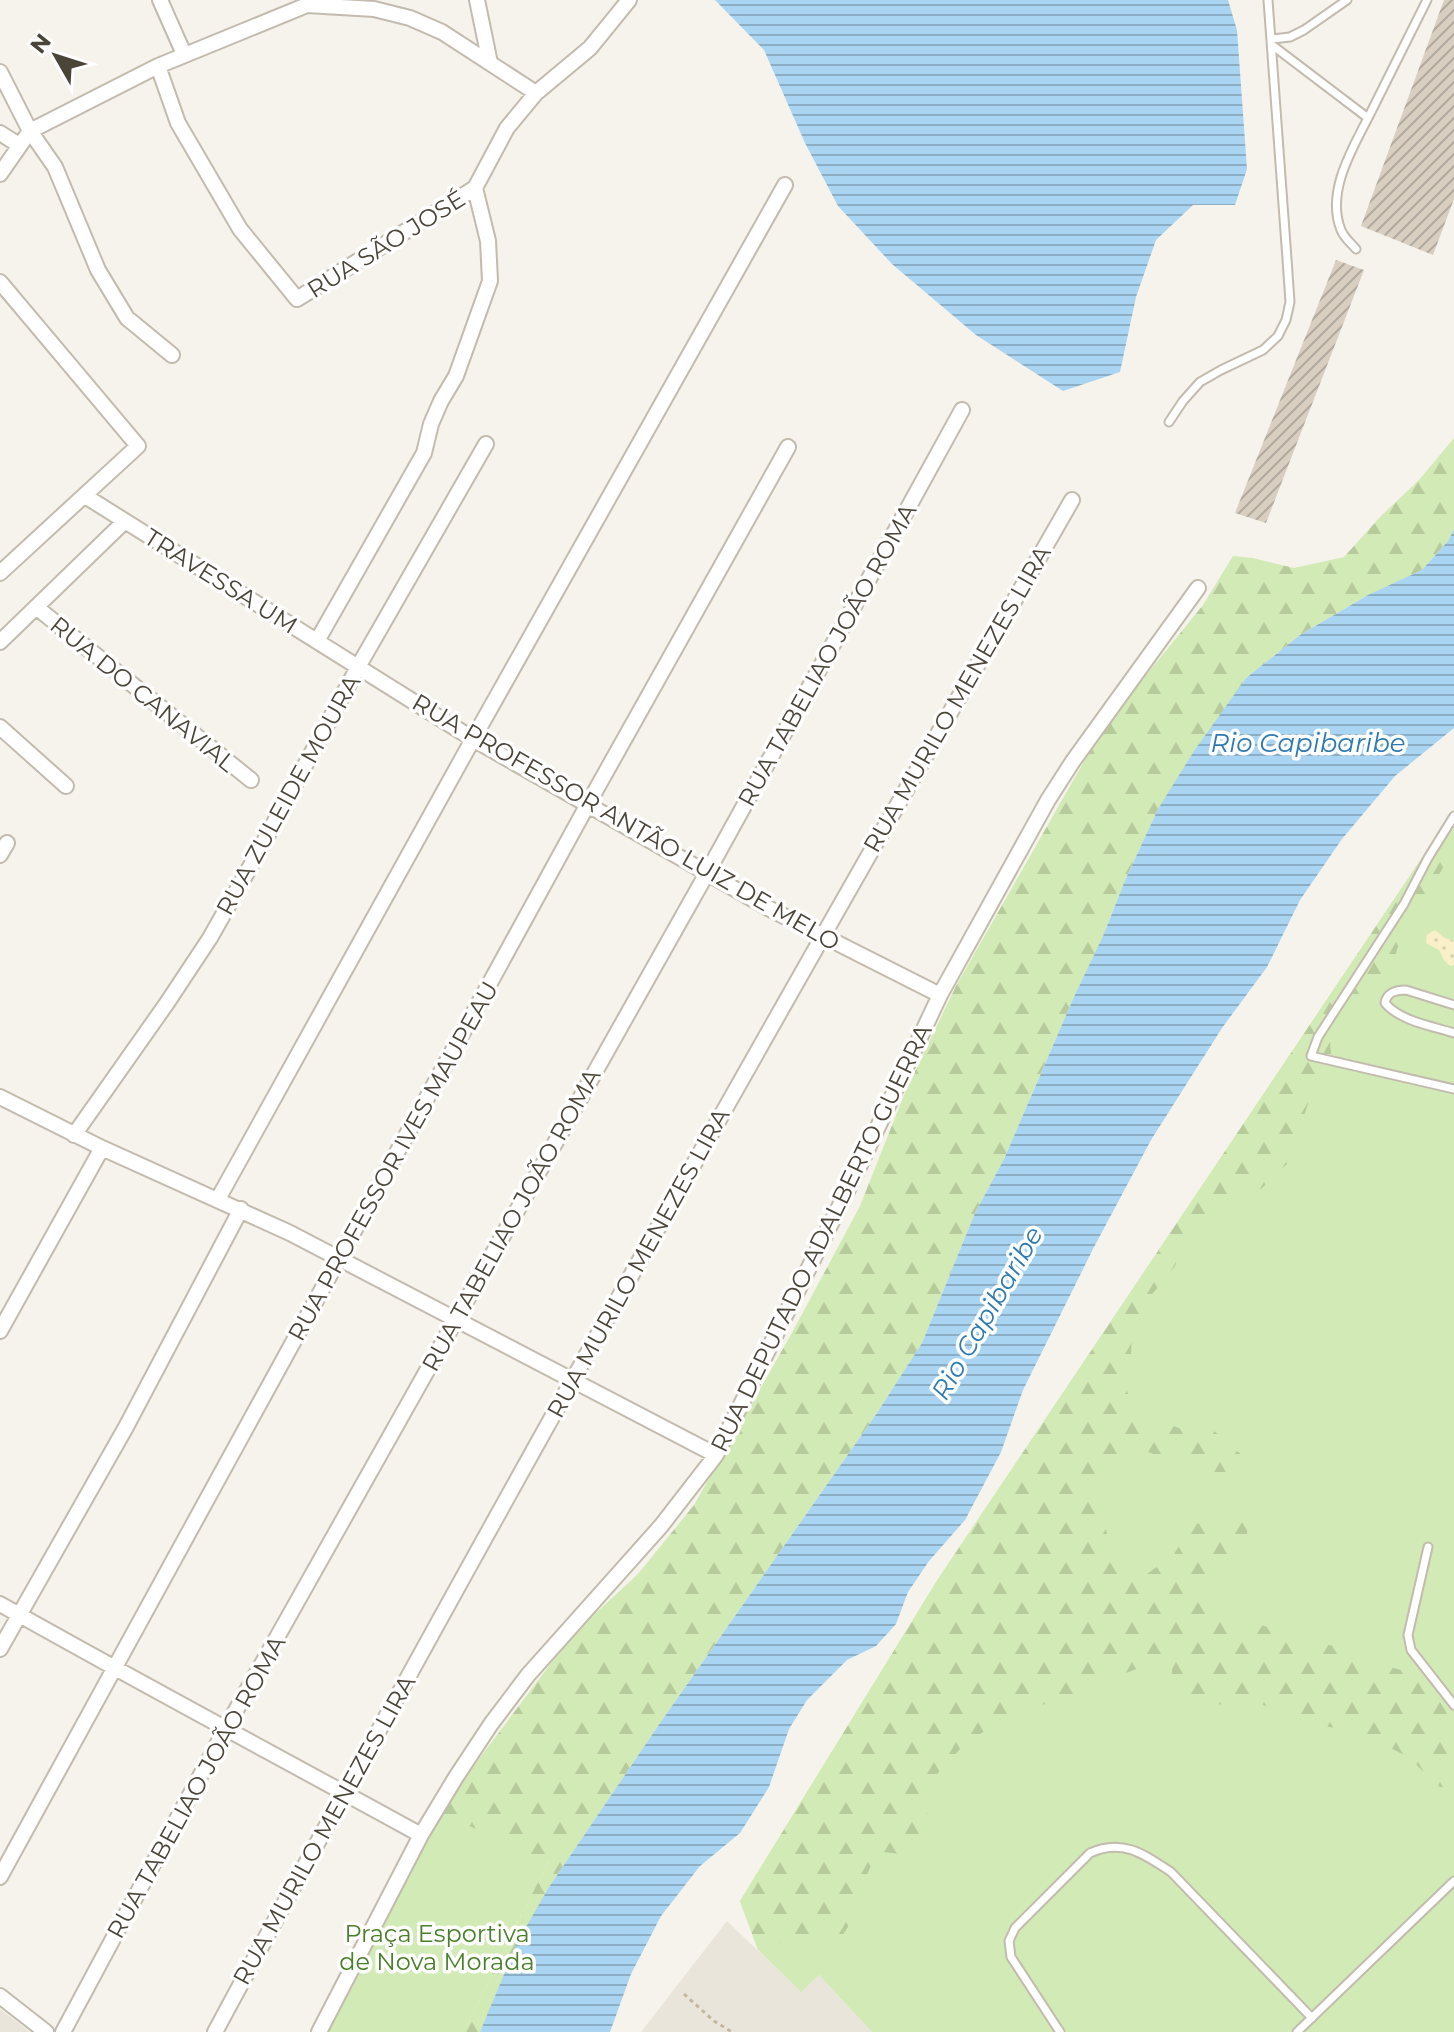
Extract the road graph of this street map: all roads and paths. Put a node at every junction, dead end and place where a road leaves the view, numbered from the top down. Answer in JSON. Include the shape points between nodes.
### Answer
{"nodes":[{"id":1,"x":160,"y":0,"type":"edge"},
{"id":2,"x":477,"y":0,"type":"edge"},
{"id":3,"x":629,"y":0,"type":"edge"},
{"id":4,"x":1268,"y":0,"type":"edge"},
{"id":5,"x":1347,"y":0,"type":"edge"},
{"id":6,"x":1427,"y":0,"type":"edge"},
{"id":7,"x":306,"y":3,"type":"edge"},
{"id":8,"x":1272,"y":42,"type":"junction"},
{"id":9,"x":184,"y":54,"type":"junction"},
{"id":10,"x":490,"y":63,"type":"junction"},
{"id":11,"x":158,"y":66,"type":"junction"},
{"id":12,"x":0,"y":72,"type":"edge"},
{"id":13,"x":536,"y":93,"type":"junction"},
{"id":14,"x":1368,"y":118,"type":"junction"},
{"id":15,"x":30,"y":131,"type":"junction"},
{"id":16,"x":0,"y":133,"type":"edge"},
{"id":17,"x":19,"y":145,"type":"junction"},
{"id":18,"x":0,"y":174,"type":"edge"},
{"id":19,"x":785,"y":185,"type":"dead end"},
{"id":20,"x":475,"y":188,"type":"junction"},
{"id":21,"x":1356,"y":249,"type":"dead end"},
{"id":22,"x":0,"y":282,"type":"edge"},
{"id":23,"x":172,"y":355,"type":"dead end"},
{"id":24,"x":962,"y":410,"type":"dead end"},
{"id":25,"x":1169,"y":422,"type":"dead end"},
{"id":26,"x":486,"y":444,"type":"dead end"},
{"id":27,"x":788,"y":447,"type":"dead end"},
{"id":28,"x":85,"y":496,"type":"junction"},
{"id":29,"x":1072,"y":500,"type":"dead end"},
{"id":30,"x":125,"y":521,"type":"junction"},
{"id":31,"x":0,"y":573,"type":"edge"},
{"id":32,"x":1198,"y":588,"type":"dead end"},
{"id":33,"x":36,"y":607,"type":"junction"},
{"id":34,"x":317,"y":641,"type":"junction"},
{"id":35,"x":0,"y":642,"type":"edge"},
{"id":36,"x":358,"y":667,"type":"junction"},
{"id":37,"x":0,"y":727,"type":"edge"},
{"id":38,"x":473,"y":739,"type":"junction"},
{"id":39,"x":251,"y":780,"type":"dead end"},
{"id":40,"x":66,"y":786,"type":"dead end"},
{"id":41,"x":588,"y":804,"type":"junction"},
{"id":42,"x":1454,"y":816,"type":"edge"},
{"id":43,"x":707,"y":873,"type":"junction"},
{"id":44,"x":822,"y":936,"type":"junction"},
{"id":45,"x":940,"y":995,"type":"junction"},
{"id":46,"x":1454,"y":1005,"type":"edge"},
{"id":47,"x":1454,"y":1033,"type":"edge"},
{"id":48,"x":1454,"y":1089,"type":"edge"},
{"id":49,"x":0,"y":1097,"type":"edge"},
{"id":50,"x":74,"y":1135,"type":"junction"},
{"id":51,"x":102,"y":1148,"type":"junction"},
{"id":52,"x":218,"y":1199,"type":"junction"},
{"id":53,"x":241,"y":1209,"type":"junction"},
{"id":54,"x":340,"y":1258,"type":"junction"},
{"id":55,"x":455,"y":1319,"type":"junction"},
{"id":56,"x":0,"y":1331,"type":"edge"},
{"id":57,"x":572,"y":1380,"type":"junction"},
{"id":58,"x":716,"y":1455,"type":"junction"},
{"id":59,"x":1428,"y":1547,"type":"dead end"},
{"id":60,"x":0,"y":1604,"type":"edge"},
{"id":61,"x":19,"y":1615,"type":"junction"},
{"id":62,"x":0,"y":1649,"type":"edge"},
{"id":63,"x":115,"y":1670,"type":"junction"},
{"id":64,"x":1454,"y":1705,"type":"edge"},
{"id":65,"x":226,"y":1728,"type":"junction"},
{"id":66,"x":344,"y":1793,"type":"junction"},
{"id":67,"x":421,"y":1835,"type":"junction"},
{"id":68,"x":0,"y":1877,"type":"edge"},
{"id":69,"x":1454,"y":1881,"type":"edge"},
{"id":70,"x":684,"y":1994,"type":"dead end"},
{"id":71,"x":0,"y":1996,"type":"edge"},
{"id":72,"x":1312,"y":2018,"type":"junction"},
{"id":73,"x":46,"y":2032,"type":"edge"},
{"id":74,"x":63,"y":2032,"type":"edge"},
{"id":75,"x":215,"y":2032,"type":"edge"},
{"id":76,"x":319,"y":2032,"type":"edge"},
{"id":77,"x":732,"y":2032,"type":"edge"},
{"id":78,"x":1060,"y":2032,"type":"edge"},
{"id":79,"x":1297,"y":2032,"type":"edge"}],
"edges":[{"from":1,"to":9,"type":"street"},
{"from":2,"to":10,"type":"street"},
{"from":3,"to":13,"type":"street","via":[[590,48]]},
{"from":4,"to":8,"type":"lane"},
{"from":5,"to":8,"type":"lane","via":[[1304,30]]},
{"from":6,"to":14,"type":"lane"},
{"from":7,"to":9,"type":"street"},
{"from":7,"to":10,"type":"street","via":[[410,18]]},
{"from":8,"to":14,"type":"lane"},
{"from":8,"to":25,"type":"lane","via":[[1290,302],[1286,320],[1263,350],[1200,382]]},
{"from":9,"to":11,"type":"street"},
{"from":10,"to":13,"type":"street"},
{"from":11,"to":15,"type":"street"},
{"from":11,"to":20,"type":"street","name":"RUA SÃO JOSÉ","via":[[178,123],[240,229],[297,299]]},
{"from":12,"to":15,"type":"street"},
{"from":13,"to":20,"type":"street","via":[[507,128]]},
{"from":14,"to":21,"type":"lane","via":[[1339,184],[1336,212],[1342,234]]},
{"from":15,"to":17,"type":"street"},
{"from":15,"to":23,"type":"street","via":[[55,167],[98,270],[127,318]]},
{"from":16,"to":17,"type":"street"},
{"from":17,"to":18,"type":"street"},
{"from":19,"to":38,"type":"street"},
{"from":20,"to":34,"type":"street","via":[[488,241],[490,281],[424,453]]},
{"from":22,"to":28,"type":"street","via":[[138,446]]},
{"from":24,"to":43,"type":"street","name":"RUA TABELIAO JOÃO ROMA"},
{"from":26,"to":36,"type":"street","name":"RUA ZULEIDE MOURA"},
{"from":27,"to":41,"type":"street","name":"RUA PROFESSOR IVES MAUPEAU"},
{"from":28,"to":30,"type":"street","name":"TRAVESSA UM"},
{"from":28,"to":31,"type":"street"},
{"from":29,"to":44,"type":"street","name":"RUA MURILO MENEZES LIRA"},
{"from":30,"to":33,"type":"street"},
{"from":30,"to":34,"type":"street","name":"TRAVESSA UM"},
{"from":32,"to":45,"type":"street","name":"RUA DEPUTADO ADALBERTO GUERRA","via":[[1056,787]]},
{"from":33,"to":35,"type":"street"},
{"from":33,"to":39,"type":"street","name":"RUA DO CANAVIAL"},
{"from":34,"to":36,"type":"street","name":"TRAVESSA UM"},
{"from":36,"to":38,"type":"street","name":"RUA PROFESSOR ANTÃO LUIZ DE MELO"},
{"from":36,"to":50,"type":"street","name":"RUA ZULEIDE MOURA","via":[[210,938]]},
{"from":37,"to":40,"type":"street"},
{"from":38,"to":41,"type":"street","name":"RUA PROFESSOR ANTÃO LUIZ DE MELO"},
{"from":38,"to":52,"type":"street"},
{"from":41,"to":43,"type":"street","name":"RUA PROFESSOR ANTÃO LUIZ DE MELO"},
{"from":41,"to":54,"type":"street","name":"RUA PROFESSOR IVES MAUPEAU"},
{"from":42,"to":48,"type":"lane","via":[[1311,1056]]},
{"from":43,"to":44,"type":"street","name":"RUA PROFESSOR ANTÃO LUIZ DE MELO"},
{"from":43,"to":55,"type":"street","name":"RUA TABELIAO JOÃO ROMA"},
{"from":44,"to":45,"type":"street","name":"RUA PROFESSOR ANTÃO LUIZ DE MELO"},
{"from":44,"to":57,"type":"street","name":"RUA MURILO MENEZES LIRA"},
{"from":45,"to":58,"type":"street","name":"RUA DEPUTADO ADALBERTO GUERRA"},
{"from":46,"to":47,"type":"lane","via":[[1406,990],[1392,992],[1385,1003],[1406,1017]]},
{"from":49,"to":50,"type":"street"},
{"from":50,"to":51,"type":"street"},
{"from":51,"to":52,"type":"street"},
{"from":51,"to":56,"type":"street"},
{"from":52,"to":53,"type":"street"},
{"from":53,"to":54,"type":"street"},
{"from":53,"to":61,"type":"street"},
{"from":54,"to":55,"type":"street"},
{"from":54,"to":63,"type":"street","name":"RUA PROFESSOR IVES MAUPEAU"},
{"from":55,"to":57,"type":"street"},
{"from":55,"to":65,"type":"street","name":"RUA TABELIAO JOÃO ROMA"},
{"from":57,"to":58,"type":"street"},
{"from":57,"to":66,"type":"street","name":"RUA MURILO MENEZES LIRA"},
{"from":58,"to":67,"type":"street","name":"RUA DEPUTADO ADALBERTO GUERRA","via":[[661,1526],[528,1675]]},
{"from":59,"to":64,"type":"lane","via":[[1408,1635],[1411,1650]]},
{"from":60,"to":61,"type":"street"},
{"from":61,"to":62,"type":"street"},
{"from":61,"to":63,"type":"street"},
{"from":63,"to":65,"type":"street"},
{"from":63,"to":68,"type":"street","name":"RUA PROFESSOR IVES MAUPEAU"},
{"from":65,"to":66,"type":"street"},
{"from":65,"to":74,"type":"street","name":"RUA TABELIAO JOÃO ROMA"},
{"from":66,"to":67,"type":"street"},
{"from":66,"to":75,"type":"street","name":"RUA MURILO MENEZES LIRA"},
{"from":67,"to":76,"type":"street","name":"RUA DEPUTADO ADALBERTO GUERRA"},
{"from":69,"to":72,"type":"lane"},
{"from":70,"to":77,"type":"path"},
{"from":71,"to":73,"type":"street"},
{"from":72,"to":78,"type":"lane","via":[[1171,1872],[1145,1855],[1105,1846],[1090,1853],[1015,1928],[1009,1941],[1011,1957]]},
{"from":72,"to":79,"type":"lane"}]}
